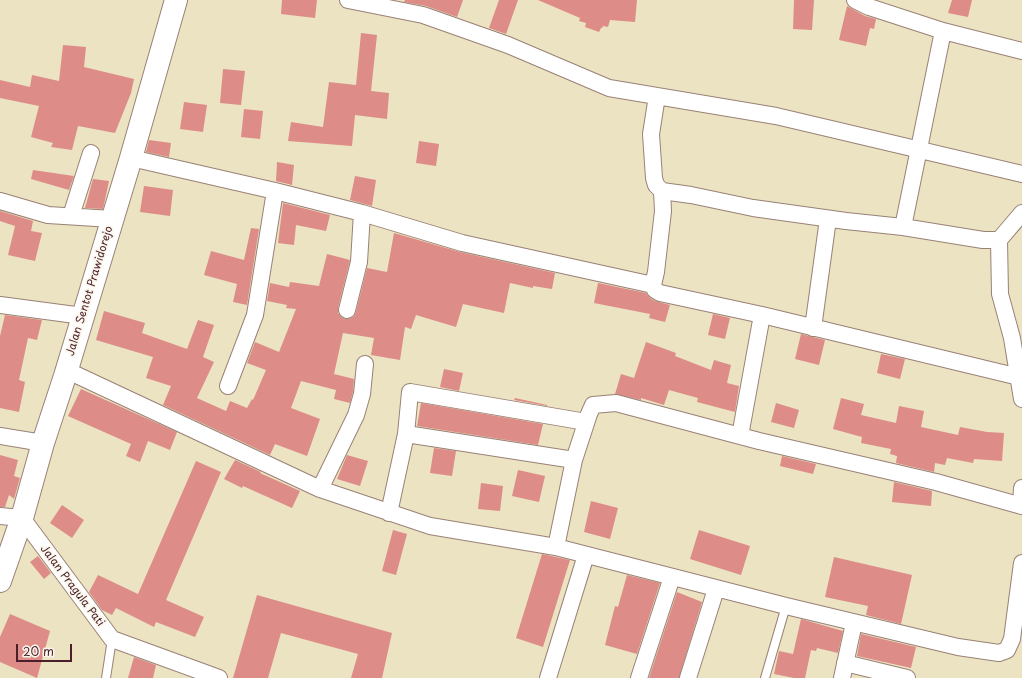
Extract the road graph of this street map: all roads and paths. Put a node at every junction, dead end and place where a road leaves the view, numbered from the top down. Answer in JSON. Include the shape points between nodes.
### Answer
{"nodes":[{"id":1,"x":176,"y":0,"type":"edge"},
{"id":2,"x":348,"y":0,"type":"edge"},
{"id":3,"x":855,"y":0,"type":"edge"},
{"id":4,"x":943,"y":31,"type":"junction"},
{"id":5,"x":1022,"y":51,"type":"edge"},
{"id":6,"x":657,"y":96,"type":"junction"},
{"id":7,"x":919,"y":149,"type":"junction"},
{"id":8,"x":91,"y":153,"type":"dead end"},
{"id":9,"x":131,"y":158,"type":"junction"},
{"id":10,"x":1022,"y":174,"type":"edge"},
{"id":11,"x":275,"y":191,"type":"junction"},
{"id":12,"x":662,"y":191,"type":"junction"},
{"id":13,"x":0,"y":201,"type":"edge"},
{"id":14,"x":362,"y":213,"type":"junction"},
{"id":15,"x":1022,"y":213,"type":"edge"},
{"id":16,"x":72,"y":216,"type":"junction"},
{"id":17,"x":112,"y":219,"type":"junction"},
{"id":18,"x":828,"y":219,"type":"junction"},
{"id":19,"x":903,"y":227,"type":"junction"},
{"id":20,"x":999,"y":240,"type":"junction"},
{"id":21,"x":653,"y":285,"type":"junction"},
{"id":22,"x":0,"y":305,"type":"edge"},
{"id":23,"x":347,"y":310,"type":"dead end"},
{"id":24,"x":83,"y":316,"type":"junction"},
{"id":25,"x":762,"y":316,"type":"junction"},
{"id":26,"x":813,"y":328,"type":"junction"},
{"id":27,"x":1017,"y":339,"type":"edge"},
{"id":28,"x":365,"y":364,"type":"dead end"},
{"id":29,"x":66,"y":370,"type":"junction"},
{"id":30,"x":1019,"y":377,"type":"junction"},
{"id":31,"x":228,"y":386,"type":"dead end"},
{"id":32,"x":1022,"y":399,"type":"edge"},
{"id":33,"x":586,"y":422,"type":"junction"},
{"id":34,"x":406,"y":434,"type":"junction"},
{"id":35,"x":0,"y":436,"type":"edge"},
{"id":36,"x":740,"y":436,"type":"junction"},
{"id":37,"x":43,"y":443,"type":"junction"},
{"id":38,"x":574,"y":460,"type":"junction"},
{"id":39,"x":1022,"y":488,"type":"edge"},
{"id":40,"x":320,"y":489,"type":"junction"},
{"id":41,"x":1021,"y":506,"type":"edge"},
{"id":42,"x":389,"y":513,"type":"junction"},
{"id":43,"x":0,"y":516,"type":"edge"},
{"id":44,"x":22,"y":518,"type":"junction"},
{"id":45,"x":556,"y":548,"type":"junction"},
{"id":46,"x":586,"y":555,"type":"junction"},
{"id":47,"x":1022,"y":563,"type":"edge"},
{"id":48,"x":672,"y":577,"type":"junction"},
{"id":49,"x":0,"y":581,"type":"edge"},
{"id":50,"x":716,"y":588,"type":"junction"},
{"id":51,"x":786,"y":606,"type":"junction"},
{"id":52,"x":854,"y":623,"type":"junction"},
{"id":53,"x":112,"y":639,"type":"junction"},
{"id":54,"x":843,"y":670,"type":"edge"},
{"id":55,"x":106,"y":678,"type":"edge"},
{"id":56,"x":219,"y":678,"type":"edge"},
{"id":57,"x":548,"y":678,"type":"edge"},
{"id":58,"x":639,"y":678,"type":"edge"},
{"id":59,"x":688,"y":678,"type":"edge"},
{"id":60,"x":765,"y":678,"type":"edge"},
{"id":61,"x":907,"y":678,"type":"edge"}],
"edges":[{"from":1,"to":9,"type":"main road","name":"Jalan Sentot Prawidorejo"},
{"from":2,"to":6,"type":"street","via":[[423,15],[508,45],[609,88]]},
{"from":3,"to":4,"type":"street"},
{"from":4,"to":5,"type":"street"},
{"from":4,"to":7,"type":"street"},
{"from":6,"to":7,"type":"street","via":[[776,116]]},
{"from":6,"to":12,"type":"street","via":[[651,134],[654,178]]},
{"from":7,"to":10,"type":"street"},
{"from":7,"to":19,"type":"street"},
{"from":8,"to":16,"type":"street"},
{"from":9,"to":11,"type":"street"},
{"from":9,"to":17,"type":"main road","name":"Jalan Sentot Prawidorejo"},
{"from":11,"to":14,"type":"street"},
{"from":11,"to":31,"type":"street","via":[[255,315]]},
{"from":12,"to":18,"type":"street"},
{"from":12,"to":21,"type":"street","via":[[663,211]]},
{"from":13,"to":16,"type":"street","via":[[48,215]]},
{"from":14,"to":21,"type":"street","via":[[462,243]]},
{"from":14,"to":23,"type":"street","via":[[359,262]]},
{"from":15,"to":20,"type":"street"},
{"from":16,"to":17,"type":"street"},
{"from":17,"to":24,"type":"main road","name":"Jalan Sentot Prawidorejo"},
{"from":18,"to":19,"type":"street"},
{"from":18,"to":26,"type":"street"},
{"from":19,"to":20,"type":"street","via":[[983,240]]},
{"from":20,"to":27,"type":"street","via":[[1000,294]]},
{"from":21,"to":25,"type":"street","via":[[660,293]]},
{"from":22,"to":24,"type":"street"},
{"from":24,"to":29,"type":"main road","name":"Jalan Sentot Prawidorejo"},
{"from":25,"to":26,"type":"street"},
{"from":25,"to":36,"type":"street"},
{"from":26,"to":30,"type":"street"},
{"from":27,"to":30,"type":"street"},
{"from":28,"to":40,"type":"street","via":[[362,394],[356,415]]},
{"from":29,"to":37,"type":"main road","name":"Jalan Sentot Prawidorejo"},
{"from":29,"to":40,"type":"street"},
{"from":30,"to":32,"type":"street"},
{"from":33,"to":34,"type":"street","via":[[410,392]]},
{"from":33,"to":36,"type":"street","via":[[593,405],[616,403]]},
{"from":33,"to":38,"type":"street"},
{"from":34,"to":38,"type":"street"},
{"from":34,"to":42,"type":"street"},
{"from":35,"to":37,"type":"street"},
{"from":36,"to":41,"type":"street","via":[[936,482]]},
{"from":37,"to":44,"type":"main road","name":"Jalan Sentot Prawidorejo"},
{"from":38,"to":45,"type":"street"},
{"from":39,"to":41,"type":"street"},
{"from":40,"to":42,"type":"street"},
{"from":42,"to":45,"type":"street","via":[[430,526]]},
{"from":43,"to":44,"type":"street"},
{"from":44,"to":49,"type":"main road","name":"Jalan Sentot Prawidorejo"},
{"from":44,"to":53,"type":"street","name":"Jalan Pragula Pati"},
{"from":45,"to":46,"type":"street"},
{"from":46,"to":48,"type":"street"},
{"from":46,"to":57,"type":"street"},
{"from":47,"to":52,"type":"street","via":[[1012,638],[1007,650],[999,653],[958,647]]},
{"from":48,"to":50,"type":"street"},
{"from":48,"to":58,"type":"street"},
{"from":50,"to":51,"type":"street"},
{"from":50,"to":59,"type":"street"},
{"from":51,"to":52,"type":"street"},
{"from":51,"to":60,"type":"lane"},
{"from":52,"to":54,"type":"street"},
{"from":53,"to":55,"type":"lane"},
{"from":53,"to":56,"type":"street"},
{"from":54,"to":61,"type":"street"}]}
